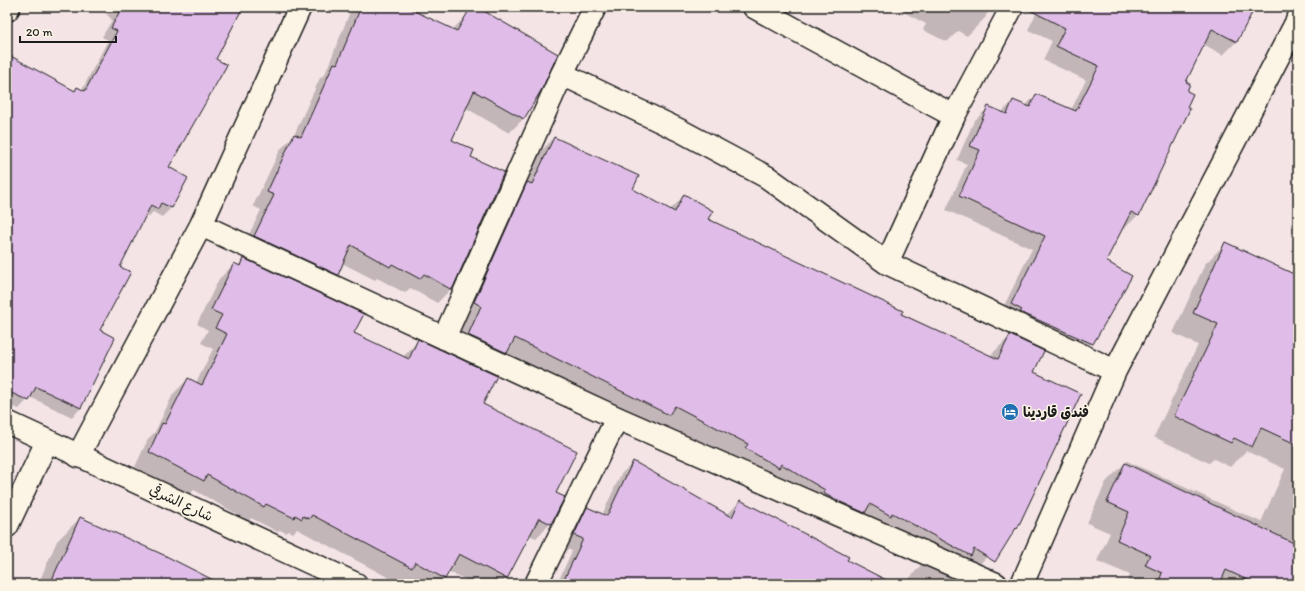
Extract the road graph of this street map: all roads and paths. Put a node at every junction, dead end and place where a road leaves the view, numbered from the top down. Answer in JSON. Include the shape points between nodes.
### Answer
{"nodes":[{"id":1,"x":9,"y":7,"type":"edge"},
{"id":2,"x":300,"y":7,"type":"edge"},
{"id":3,"x":595,"y":7,"type":"edge"},
{"id":4,"x":754,"y":7,"type":"edge"},
{"id":5,"x":1012,"y":7,"type":"edge"},
{"id":6,"x":7,"y":10,"type":"edge"},
{"id":7,"x":1298,"y":19,"type":"edge"},
{"id":8,"x":562,"y":74,"type":"junction"},
{"id":9,"x":954,"y":116,"type":"junction"},
{"id":10,"x":201,"y":225,"type":"junction"},
{"id":11,"x":887,"y":263,"type":"junction"},
{"id":12,"x":444,"y":338,"type":"junction"},
{"id":13,"x":1116,"y":371,"type":"junction"},
{"id":14,"x":617,"y":418,"type":"junction"},
{"id":15,"x":7,"y":422,"type":"edge"},
{"id":16,"x":47,"y":441,"type":"junction"},
{"id":17,"x":78,"y":456,"type":"junction"},
{"id":18,"x":7,"y":526,"type":"edge"},
{"id":19,"x":356,"y":584,"type":"edge"},
{"id":20,"x":536,"y":584,"type":"edge"},
{"id":21,"x":996,"y":584,"type":"edge"},
{"id":22,"x":1022,"y":584,"type":"edge"}],
"edges":[{"from":1,"to":6,"type":"street"},
{"from":2,"to":10,"type":"street"},
{"from":3,"to":8,"type":"street"},
{"from":4,"to":9,"type":"street"},
{"from":5,"to":9,"type":"street"},
{"from":7,"to":13,"type":"street"},
{"from":8,"to":11,"type":"street","via":[[767,177]]},
{"from":8,"to":12,"type":"street"},
{"from":9,"to":11,"type":"street"},
{"from":10,"to":12,"type":"street"},
{"from":10,"to":17,"type":"street"},
{"from":11,"to":13,"type":"street"},
{"from":12,"to":14,"type":"street"},
{"from":13,"to":22,"type":"street"},
{"from":14,"to":20,"type":"street"},
{"from":14,"to":21,"type":"street"},
{"from":15,"to":16,"type":"street","name":"شارع الشرقي"},
{"from":16,"to":17,"type":"street","name":"شارع الشرقي"},
{"from":16,"to":18,"type":"street"},
{"from":17,"to":19,"type":"street","name":"شارع الشرقي"}]}
